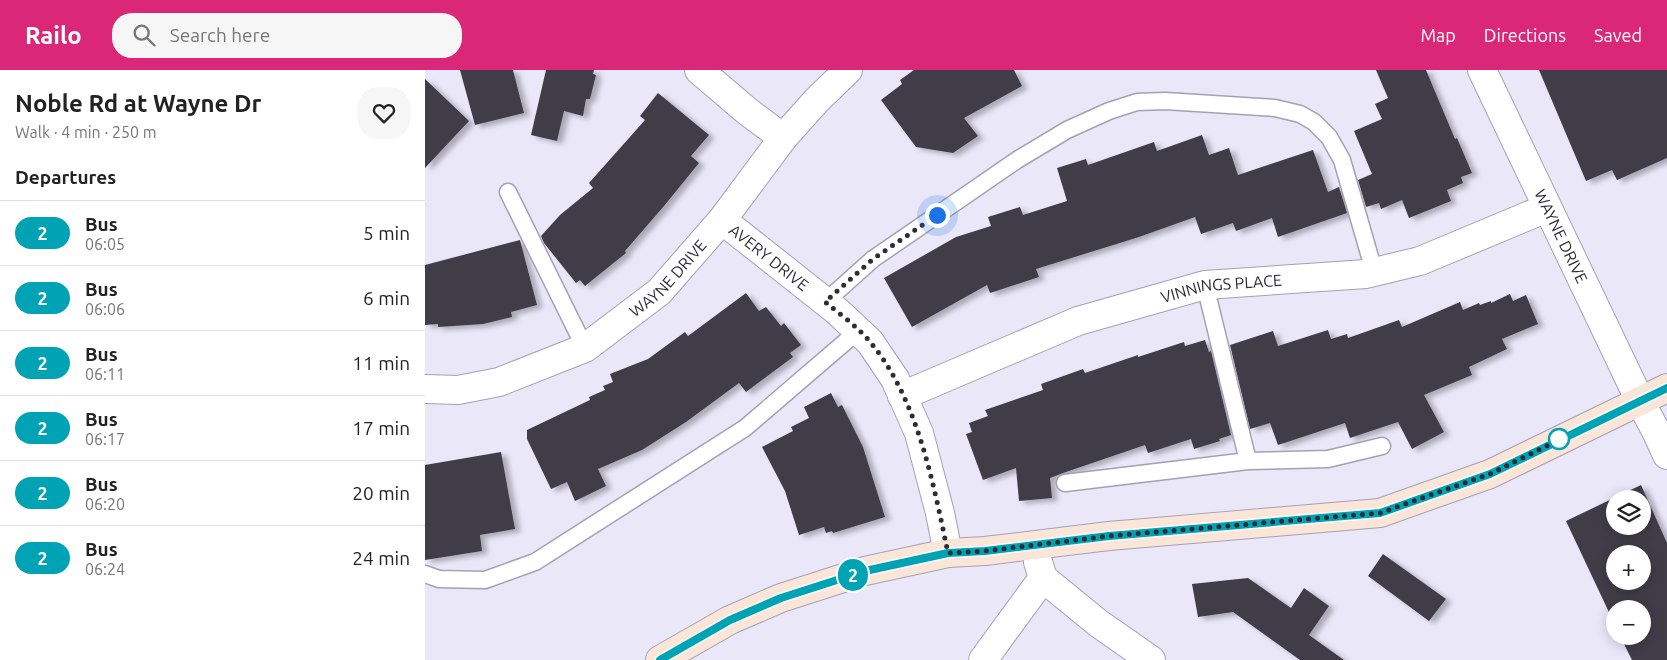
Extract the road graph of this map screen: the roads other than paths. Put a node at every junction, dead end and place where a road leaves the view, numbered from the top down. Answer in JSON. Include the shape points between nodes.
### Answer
{"nodes":[{"id":1,"x":699,"y":70,"type":"edge"},
{"id":2,"x":848,"y":70,"type":"edge"},
{"id":3,"x":1482,"y":70,"type":"edge"},
{"id":4,"x":783,"y":138,"type":"junction"},
{"id":5,"x":508,"y":192,"type":"dead end"},
{"id":6,"x":1547,"y":208,"type":"junction"},
{"id":7,"x":722,"y":220,"type":"junction"},
{"id":8,"x":1374,"y":271,"type":"junction"},
{"id":9,"x":1205,"y":285,"type":"junction"},
{"id":10,"x":825,"y":302,"type":"junction"},
{"id":11,"x":858,"y":330,"type":"junction"},
{"id":12,"x":585,"y":348,"type":"junction"},
{"id":13,"x":1667,"y":388,"type":"edge"},
{"id":14,"x":425,"y":389,"type":"edge"},
{"id":15,"x":902,"y":396,"type":"junction"},
{"id":16,"x":1639,"y":401,"type":"junction"},
{"id":17,"x":1382,"y":446,"type":"dead end"},
{"id":18,"x":1667,"y":455,"type":"edge"},
{"id":19,"x":1248,"y":462,"type":"junction"},
{"id":20,"x":1065,"y":483,"type":"dead end"},
{"id":21,"x":1033,"y":546,"type":"junction"},
{"id":22,"x":948,"y":553,"type":"junction"},
{"id":23,"x":425,"y":574,"type":"edge"},
{"id":24,"x":1043,"y":578,"type":"junction"},
{"id":25,"x":660,"y":660,"type":"edge"},
{"id":26,"x":983,"y":660,"type":"edge"},
{"id":27,"x":1151,"y":660,"type":"edge"}],
"edges":[{"from":1,"to":4,"type":"street"},
{"from":2,"to":4,"type":"street","name":"WAYNE DRIVE"},
{"from":3,"to":6,"type":"street","name":"WAYNE DRIVE"},
{"from":4,"to":7,"type":"street","name":"WAYNE DRIVE"},
{"from":5,"to":12,"type":"lane"},
{"from":6,"to":8,"type":"street","name":"VINNINGS PLACE","via":[[1420,261]]},
{"from":6,"to":16,"type":"street","name":"WAYNE DRIVE"},
{"from":7,"to":10,"type":"street","name":"AVERY DRIVE"},
{"from":7,"to":12,"type":"street","name":"WAYNE DRIVE","via":[[659,292]]},
{"from":8,"to":9,"type":"street","name":"VINNINGS PLACE"},
{"from":8,"to":10,"type":"lane","via":[[1342,160],[1329,137],[1314,122],[1300,114],[1275,108],[1137,102],[1067,130],[1017,160],[873,259]]},
{"from":9,"to":15,"type":"street","name":"VINNINGS PLACE","via":[[1078,321]]},
{"from":9,"to":19,"type":"lane"},
{"from":10,"to":11,"type":"street","name":"AVERY DRIVE"},
{"from":11,"to":15,"type":"street","name":"AVERY DRIVE","via":[[895,379]]},
{"from":11,"to":23,"type":"lane","via":[[745,428],[535,562],[485,580],[439,579]]},
{"from":12,"to":14,"type":"street","name":"WAYNE DRIVE","via":[[499,382],[458,390]]},
{"from":13,"to":16,"type":"street"},
{"from":15,"to":22,"type":"street","name":"AVERY DRIVE","via":[[919,433]]},
{"from":16,"to":18,"type":"street","name":"WAYNE DRIVE"},
{"from":16,"to":21,"type":"street","via":[[1490,474],[1380,513],[1109,536]]},
{"from":17,"to":19,"type":"lane","via":[[1329,459]]},
{"from":19,"to":20,"type":"lane"},
{"from":21,"to":22,"type":"street"},
{"from":21,"to":24,"type":"street"},
{"from":22,"to":25,"type":"street","via":[[865,571],[781,598],[730,620]]},
{"from":24,"to":26,"type":"street"},
{"from":24,"to":27,"type":"street","via":[[1098,623]]}]}
